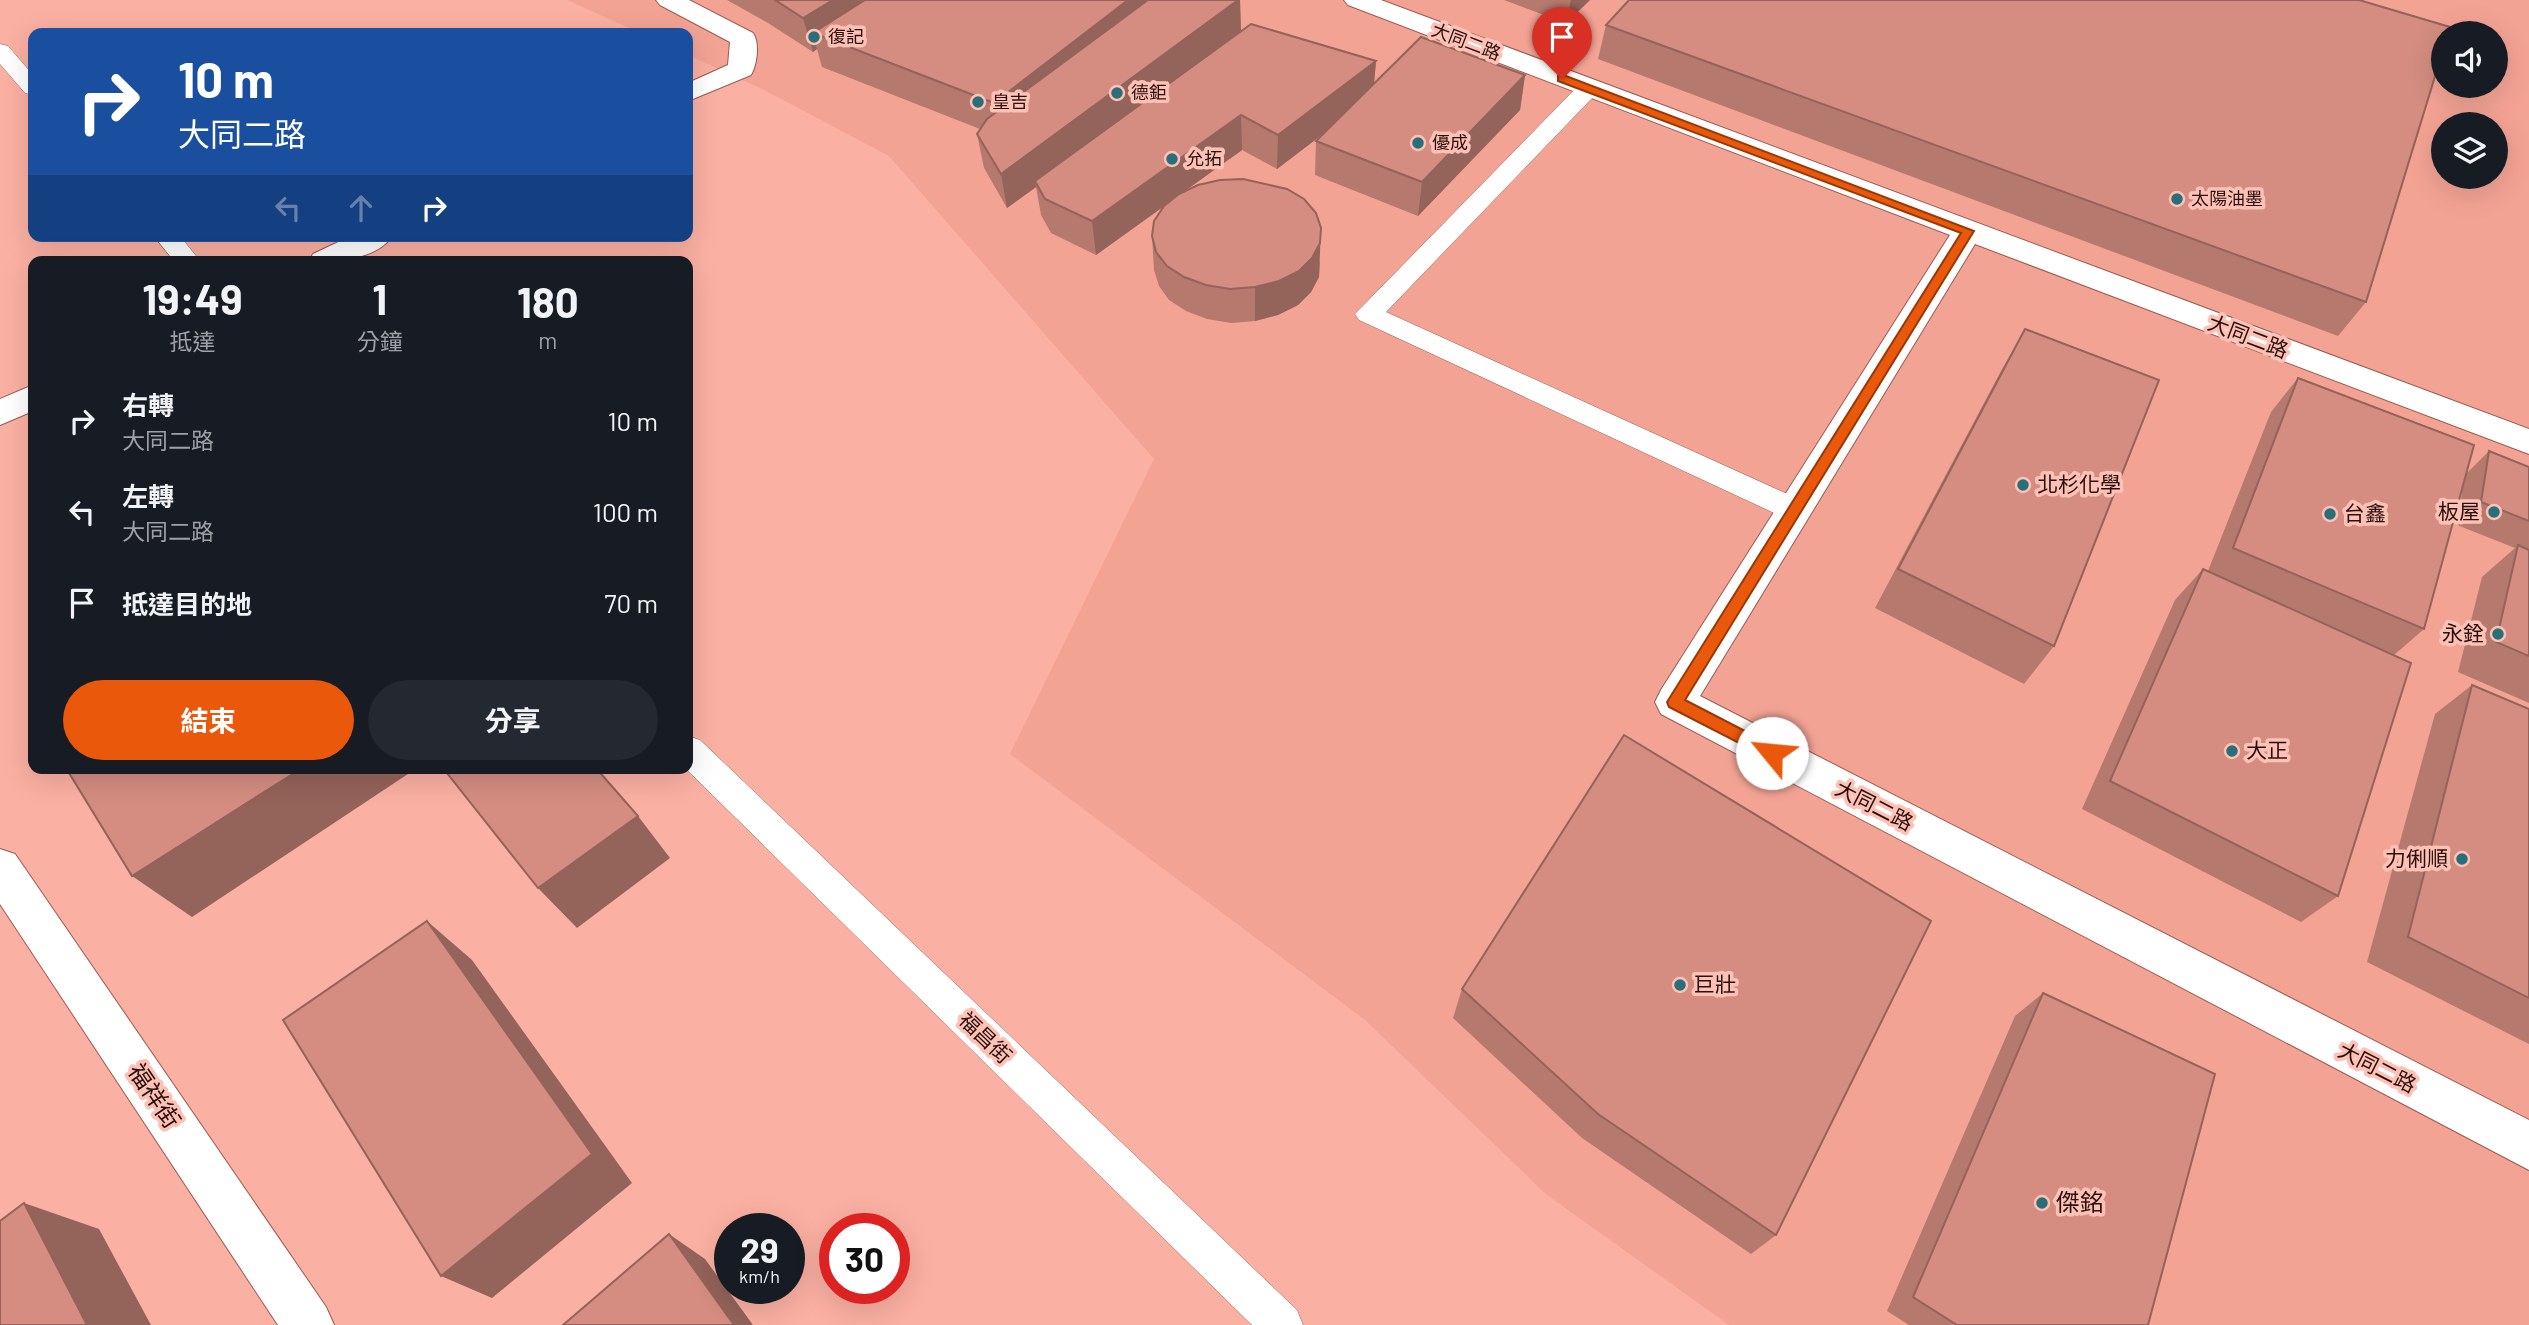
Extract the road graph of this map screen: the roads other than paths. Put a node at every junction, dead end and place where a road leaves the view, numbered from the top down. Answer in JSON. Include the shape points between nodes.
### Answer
{"nodes":[{"id":1,"x":669,"y":0,"type":"edge"},
{"id":2,"x":1357,"y":0,"type":"edge"},
{"id":3,"x":0,"y":51,"type":"edge"},
{"id":4,"x":28,"y":82,"type":"edge"},
{"id":5,"x":1588,"y":89,"type":"junction"},
{"id":6,"x":693,"y":91,"type":"edge"},
{"id":7,"x":1968,"y":231,"type":"junction"},
{"id":8,"x":171,"y":242,"type":"edge"},
{"id":9,"x":364,"y":242,"type":"edge"},
{"id":10,"x":184,"y":256,"type":"edge"},
{"id":11,"x":335,"y":256,"type":"edge"},
{"id":12,"x":28,"y":399,"type":"edge"},
{"id":13,"x":0,"y":413,"type":"edge"},
{"id":14,"x":2529,"y":442,"type":"edge"},
{"id":15,"x":1794,"y":510,"type":"junction"},
{"id":16,"x":693,"y":755,"type":"edge"},
{"id":17,"x":0,"y":868,"type":"edge"},
{"id":18,"x":2529,"y":1146,"type":"edge"},
{"id":19,"x":308,"y":1325,"type":"edge"},
{"id":20,"x":1282,"y":1325,"type":"edge"}],
"edges":[{"from":1,"to":6,"type":"street","via":[[744,39],[741,69]]},
{"from":2,"to":5,"type":"street","name":"大同二路"},
{"from":3,"to":4,"type":"lane"},
{"from":5,"to":7,"type":"street","name":"大同二路"},
{"from":5,"to":15,"type":"lane","via":[[1368,314]]},
{"from":7,"to":14,"type":"street","name":"大同二路"},
{"from":7,"to":15,"type":"street","name":"大同二路"},
{"from":8,"to":10,"type":"lane"},
{"from":9,"to":11,"type":"street"},
{"from":12,"to":13,"type":"street"},
{"from":15,"to":18,"type":"street","name":"大同二路","via":[[1675,702]]},
{"from":16,"to":20,"type":"lane","name":"福昌街"},
{"from":17,"to":19,"type":"street","name":"福祥街"}]}
